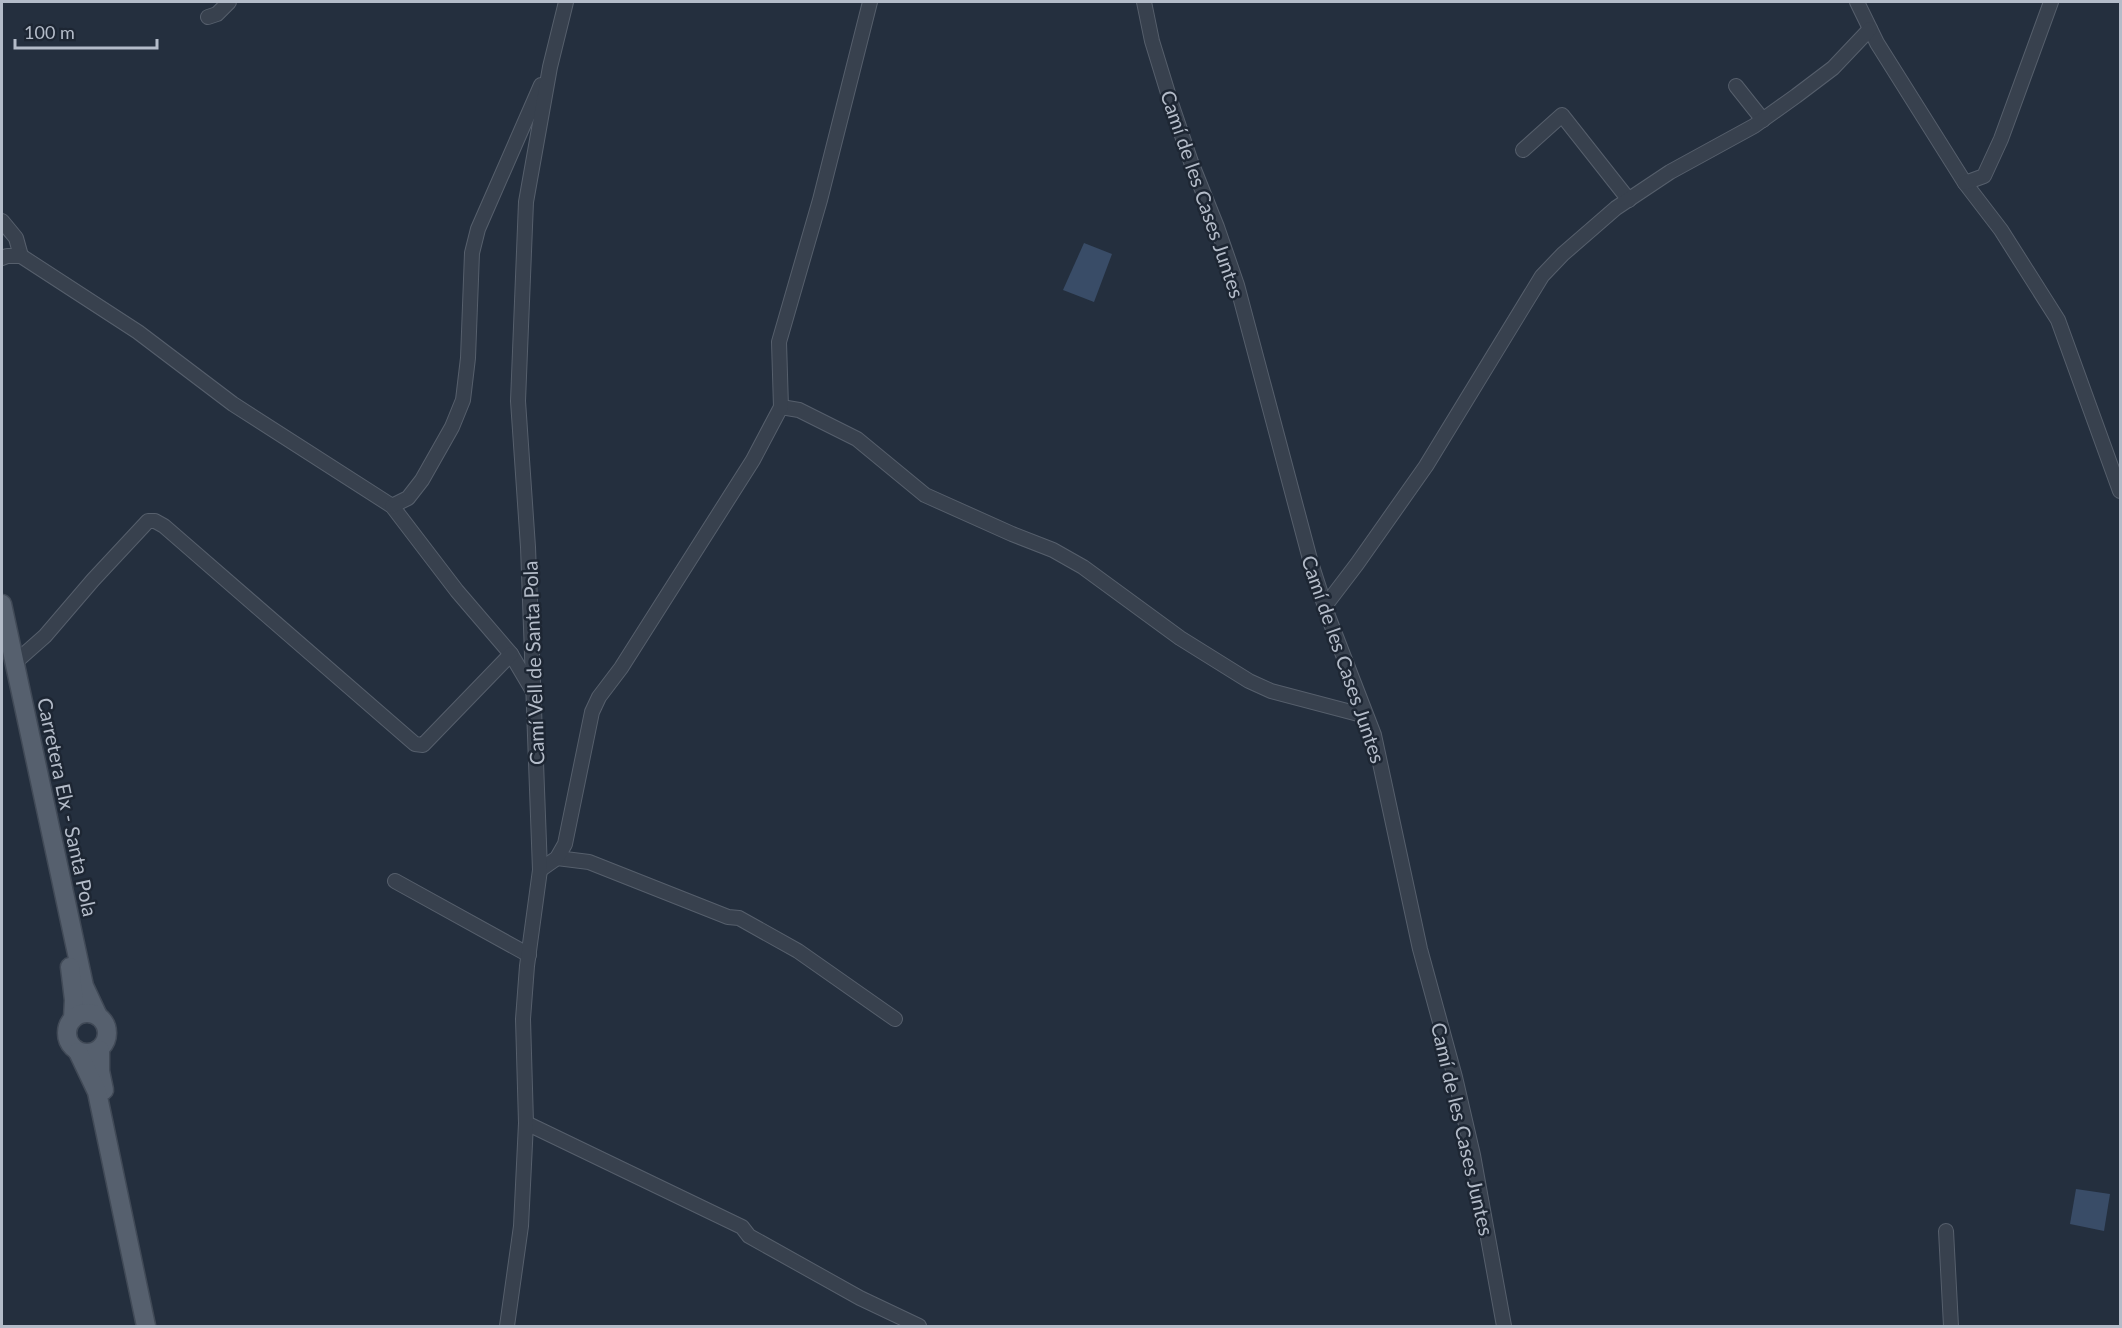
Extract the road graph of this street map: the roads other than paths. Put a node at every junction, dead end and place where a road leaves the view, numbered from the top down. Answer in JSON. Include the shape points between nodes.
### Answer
{"nodes":[{"id":1,"x":229,"y":2,"type":"edge"},
{"id":2,"x":566,"y":2,"type":"edge"},
{"id":3,"x":870,"y":2,"type":"edge"},
{"id":4,"x":1144,"y":2,"type":"edge"},
{"id":5,"x":1857,"y":2,"type":"edge"},
{"id":6,"x":2051,"y":2,"type":"edge"},
{"id":7,"x":208,"y":16,"type":"dead end"},
{"id":8,"x":1870,"y":29,"type":"junction"},
{"id":9,"x":550,"y":67,"type":"junction"},
{"id":10,"x":1736,"y":86,"type":"dead end"},
{"id":11,"x":1763,"y":120,"type":"junction"},
{"id":12,"x":1523,"y":150,"type":"dead end"},
{"id":13,"x":1965,"y":183,"type":"junction"},
{"id":14,"x":1629,"y":200,"type":"junction"},
{"id":15,"x":2,"y":221,"type":"edge"},
{"id":16,"x":21,"y":256,"type":"junction"},
{"id":17,"x":2,"y":258,"type":"edge"},
{"id":18,"x":781,"y":407,"type":"junction"},
{"id":19,"x":2121,"y":492,"type":"edge"},
{"id":20,"x":392,"y":506,"type":"junction"},
{"id":21,"x":2,"y":604,"type":"edge"},
{"id":22,"x":1325,"y":606,"type":"junction"},
{"id":23,"x":2,"y":646,"type":"edge"},
{"id":24,"x":511,"y":654,"type":"junction"},
{"id":25,"x":14,"y":660,"type":"junction"},
{"id":26,"x":535,"y":694,"type":"junction"},
{"id":27,"x":1366,"y":716,"type":"junction"},
{"id":28,"x":557,"y":858,"type":"junction"},
{"id":29,"x":540,"y":870,"type":"junction"},
{"id":30,"x":395,"y":881,"type":"dead end"},
{"id":31,"x":529,"y":955,"type":"junction"},
{"id":32,"x":98,"y":1016,"type":"junction"},
{"id":33,"x":894,"y":1018,"type":"dead end"},
{"id":34,"x":73,"y":1019,"type":"junction"},
{"id":35,"x":100,"y":1050,"type":"junction"},
{"id":36,"x":78,"y":1052,"type":"junction"},
{"id":37,"x":526,"y":1123,"type":"junction"},
{"id":38,"x":1946,"y":1231,"type":"dead end"},
{"id":39,"x":146,"y":1326,"type":"edge"},
{"id":40,"x":152,"y":1326,"type":"edge"},
{"id":41,"x":507,"y":1326,"type":"edge"},
{"id":42,"x":919,"y":1326,"type":"edge"},
{"id":43,"x":1504,"y":1326,"type":"edge"},
{"id":44,"x":1951,"y":1326,"type":"edge"}],
"edges":[{"from":1,"to":7,"type":"street","via":[[217,14]]},
{"from":2,"to":9,"type":"street","name":"Camí Vell de Santa Pola"},
{"from":3,"to":18,"type":"street","via":[[820,201],[779,342]]},
{"from":4,"to":22,"type":"street","name":"Camí de les Cases Juntes","via":[[1171,104],[1237,285]]},
{"from":5,"to":8,"type":"street"},
{"from":6,"to":13,"type":"street","via":[[1984,176]]},
{"from":8,"to":11,"type":"street","via":[[1833,68]]},
{"from":8,"to":13,"type":"street"},
{"from":9,"to":20,"type":"street","via":[[478,229],[472,253],[464,400],[422,480],[408,498]]},
{"from":9,"to":26,"type":"street","name":"Camí Vell de Santa Pola","via":[[526,202],[518,401]]},
{"from":10,"to":11,"type":"street"},
{"from":11,"to":14,"type":"street","via":[[1670,172]]},
{"from":12,"to":14,"type":"street","via":[[1562,115]]},
{"from":13,"to":19,"type":"street","via":[[2001,230],[2058,320]]},
{"from":14,"to":22,"type":"street","via":[[1542,276],[1426,466]]},
{"from":15,"to":16,"type":"street","via":[[16,238]]},
{"from":16,"to":17,"type":"street"},
{"from":16,"to":20,"type":"street","via":[[138,332],[233,404]]},
{"from":18,"to":27,"type":"street","via":[[799,410],[857,439],[924,495],[1053,550],[1083,567],[1180,638],[1249,681],[1271,691]]},
{"from":18,"to":28,"type":"street","via":[[753,460],[599,697],[588,725],[565,844]]},
{"from":20,"to":24,"type":"street"},
{"from":21,"to":25,"type":"main road","name":"Carretera Elx - Santa Pola"},
{"from":22,"to":27,"type":"street","name":"Camí de les Cases Juntes"},
{"from":23,"to":34,"type":"main road","name":"Carretera Elx - Santa Pola","via":[[67,948]]},
{"from":24,"to":25,"type":"street","via":[[423,745],[415,744],[164,526],[148,521],[45,636]]},
{"from":24,"to":26,"type":"street"},
{"from":25,"to":32,"type":"main road","name":"Carretera Elx - Santa Pola","via":[[84,986]]},
{"from":26,"to":29,"type":"street","name":"Camí Vell de Santa Pola"},
{"from":27,"to":43,"type":"street","name":"Camí de les Cases Juntes","via":[[1374,735],[1420,949],[1473,1155]]},
{"from":28,"to":29,"type":"street"},
{"from":28,"to":33,"type":"street","via":[[589,862],[739,918],[798,951]]},
{"from":29,"to":31,"type":"street","name":"Camí Vell de Santa Pola"},
{"from":30,"to":31,"type":"street"},
{"from":31,"to":37,"type":"street","name":"Camí Vell de Santa Pola","via":[[523,1018]]},
{"from":32,"to":34,"type":"main road","via":[[83,1014]]},
{"from":32,"to":35,"type":"main road","via":[[107,1030]]},
{"from":34,"to":36,"type":"main road","via":[[67,1032]]},
{"from":35,"to":36,"type":"main road","via":[[90,1054]]},
{"from":35,"to":40,"type":"main road","via":[[100,1071]]},
{"from":36,"to":39,"type":"main road","via":[[97,1092]]},
{"from":37,"to":41,"type":"street","name":"Camí Vell de Santa Pola","via":[[521,1226]]},
{"from":37,"to":42,"type":"street","via":[[723,1217],[839,1287]]},
{"from":38,"to":44,"type":"street"}]}
